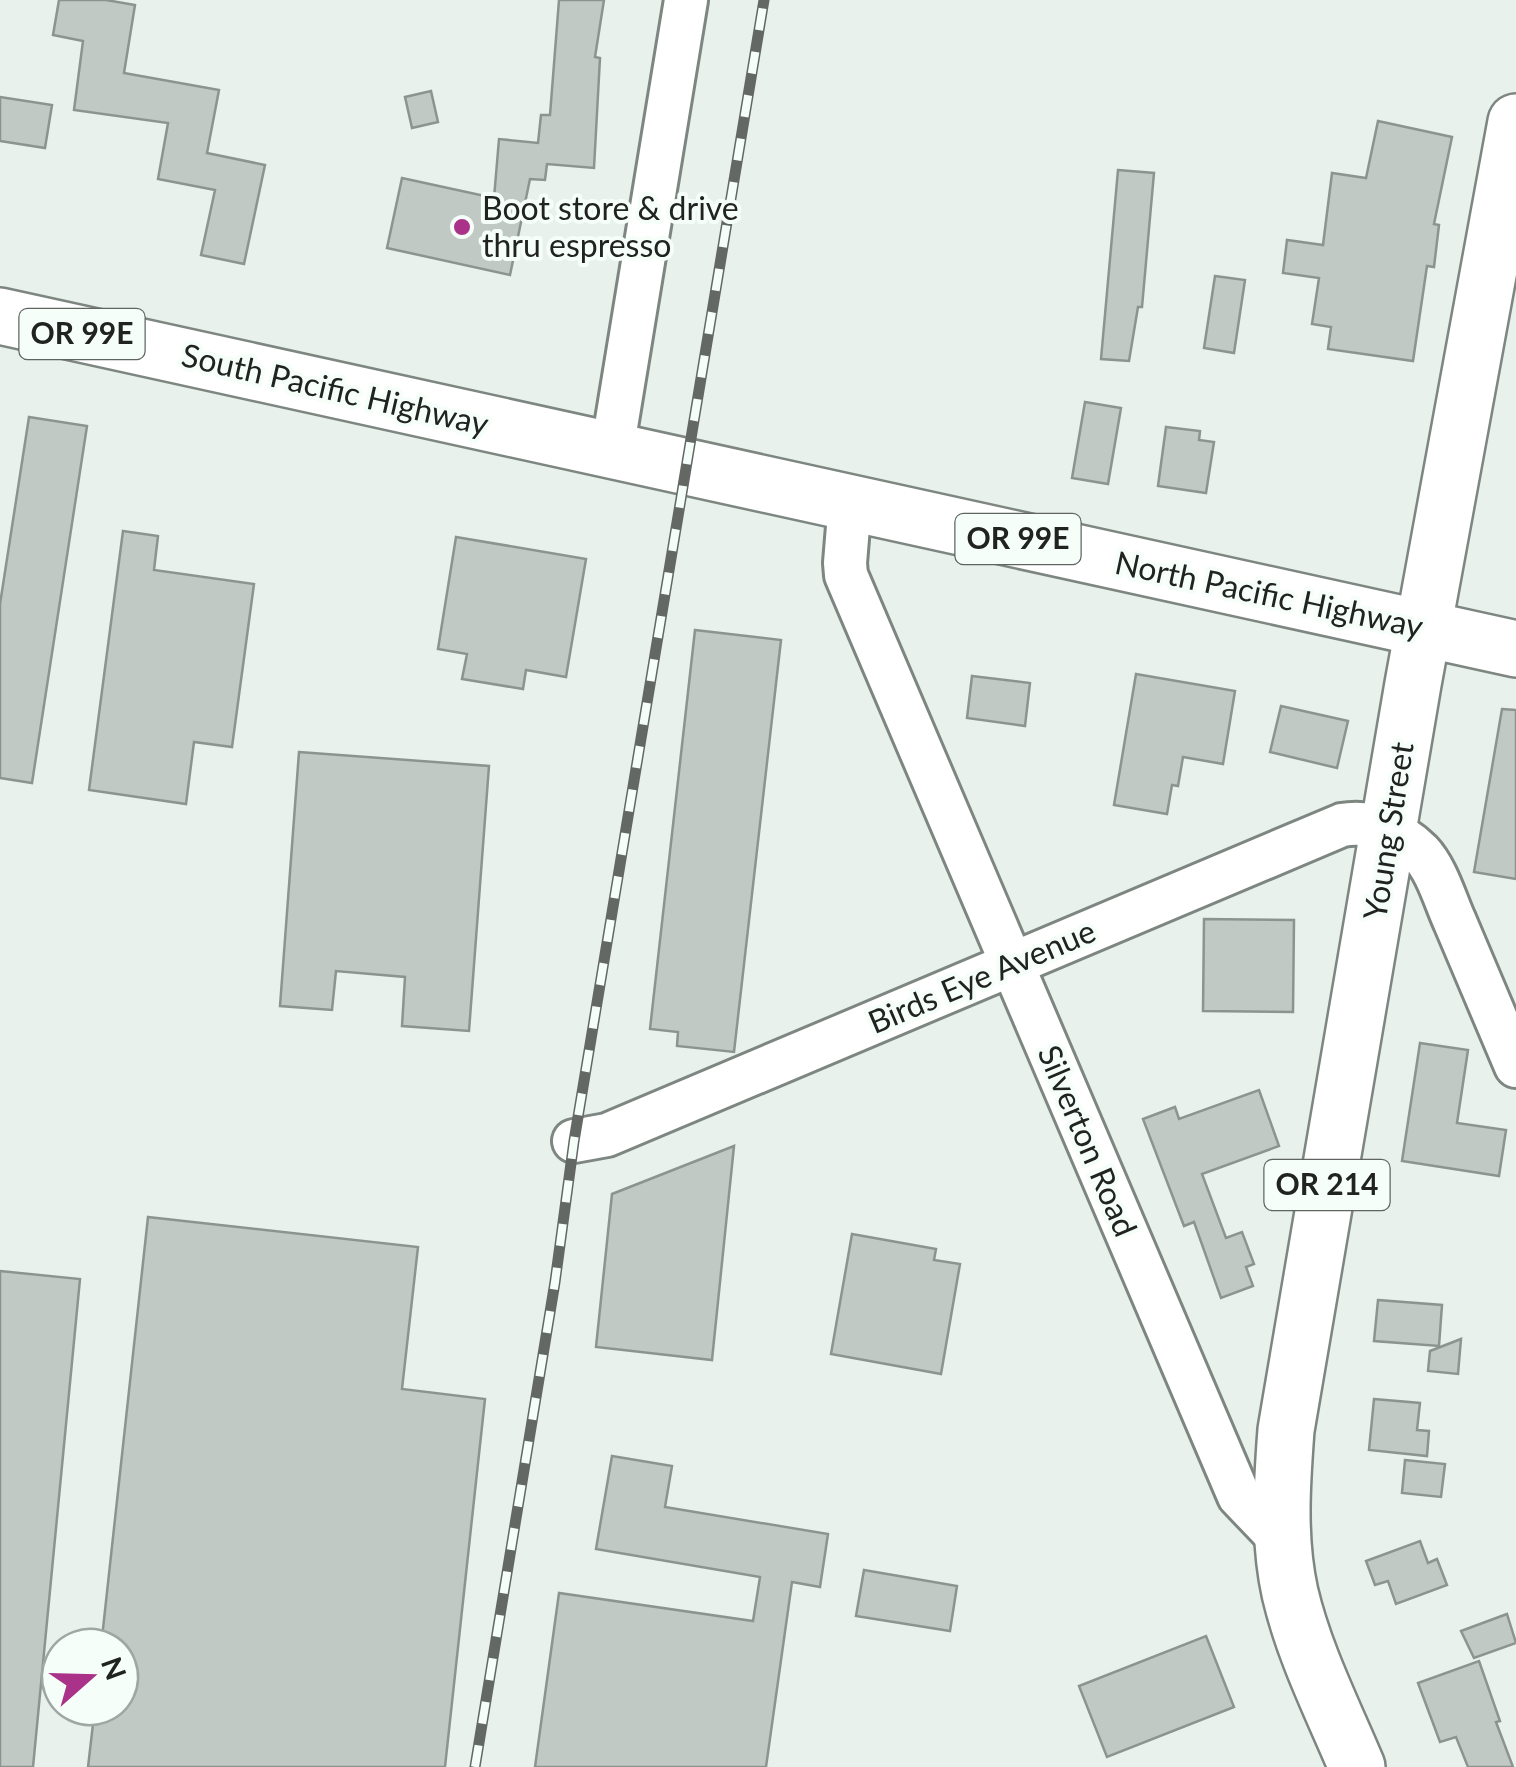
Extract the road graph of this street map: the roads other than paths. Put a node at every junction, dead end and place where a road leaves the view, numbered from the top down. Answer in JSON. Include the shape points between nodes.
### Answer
{"nodes":[{"id":1,"x":686,"y":0,"type":"edge"},
{"id":2,"x":1516,"y":122,"type":"edge"},
{"id":3,"x":1501,"y":287,"type":"edge"},
{"id":4,"x":0,"y":316,"type":"edge"},
{"id":5,"x":612,"y":452,"type":"junction"},
{"id":6,"x":850,"y":502,"type":"junction"},
{"id":7,"x":1424,"y":629,"type":"junction"},
{"id":8,"x":1516,"y":650,"type":"edge"},
{"id":9,"x":1390,"y":831,"type":"junction"},
{"id":10,"x":1012,"y":964,"type":"junction"},
{"id":11,"x":1516,"y":1066,"type":"edge"},
{"id":12,"x":574,"y":1141,"type":"dead end"},
{"id":13,"x":1283,"y":1542,"type":"junction"},
{"id":14,"x":1357,"y":1767,"type":"edge"}],
"edges":[{"from":1,"to":5,"type":"street"},
{"from":2,"to":3,"type":"main road","name":"Young Street"},
{"from":3,"to":7,"type":"main road","name":"Young Street"},
{"from":4,"to":5,"type":"main road","name":"South Pacific Highway","number":"OR 99E"},
{"from":5,"to":6,"type":"main road","name":"North Pacific Highway","number":"OR 99E"},
{"from":6,"to":7,"type":"main road","name":"North Pacific Highway","number":"OR 99E"},
{"from":6,"to":10,"type":"street","name":"Silverton Road","via":[[846,575]]},
{"from":7,"to":8,"type":"main road","name":"North Pacific Highway","number":"OR 99E"},
{"from":7,"to":9,"type":"main road","name":"Young Street","number":"OR 214"},
{"from":9,"to":10,"type":"street","name":"Birds Eye Avenue","via":[[1366,822],[1342,824]]},
{"from":9,"to":11,"type":"street","via":[[1425,859]]},
{"from":9,"to":13,"type":"main road","name":"Young Street","number":"OR 214","via":[[1292,1387]]},
{"from":10,"to":12,"type":"street","name":"Birds Eye Avenue","via":[[607,1135]]},
{"from":10,"to":13,"type":"street","name":"Silverton Road","via":[[1240,1496]]},
{"from":13,"to":14,"type":"main road","number":"OR 214","via":[[1297,1618]]}]}
